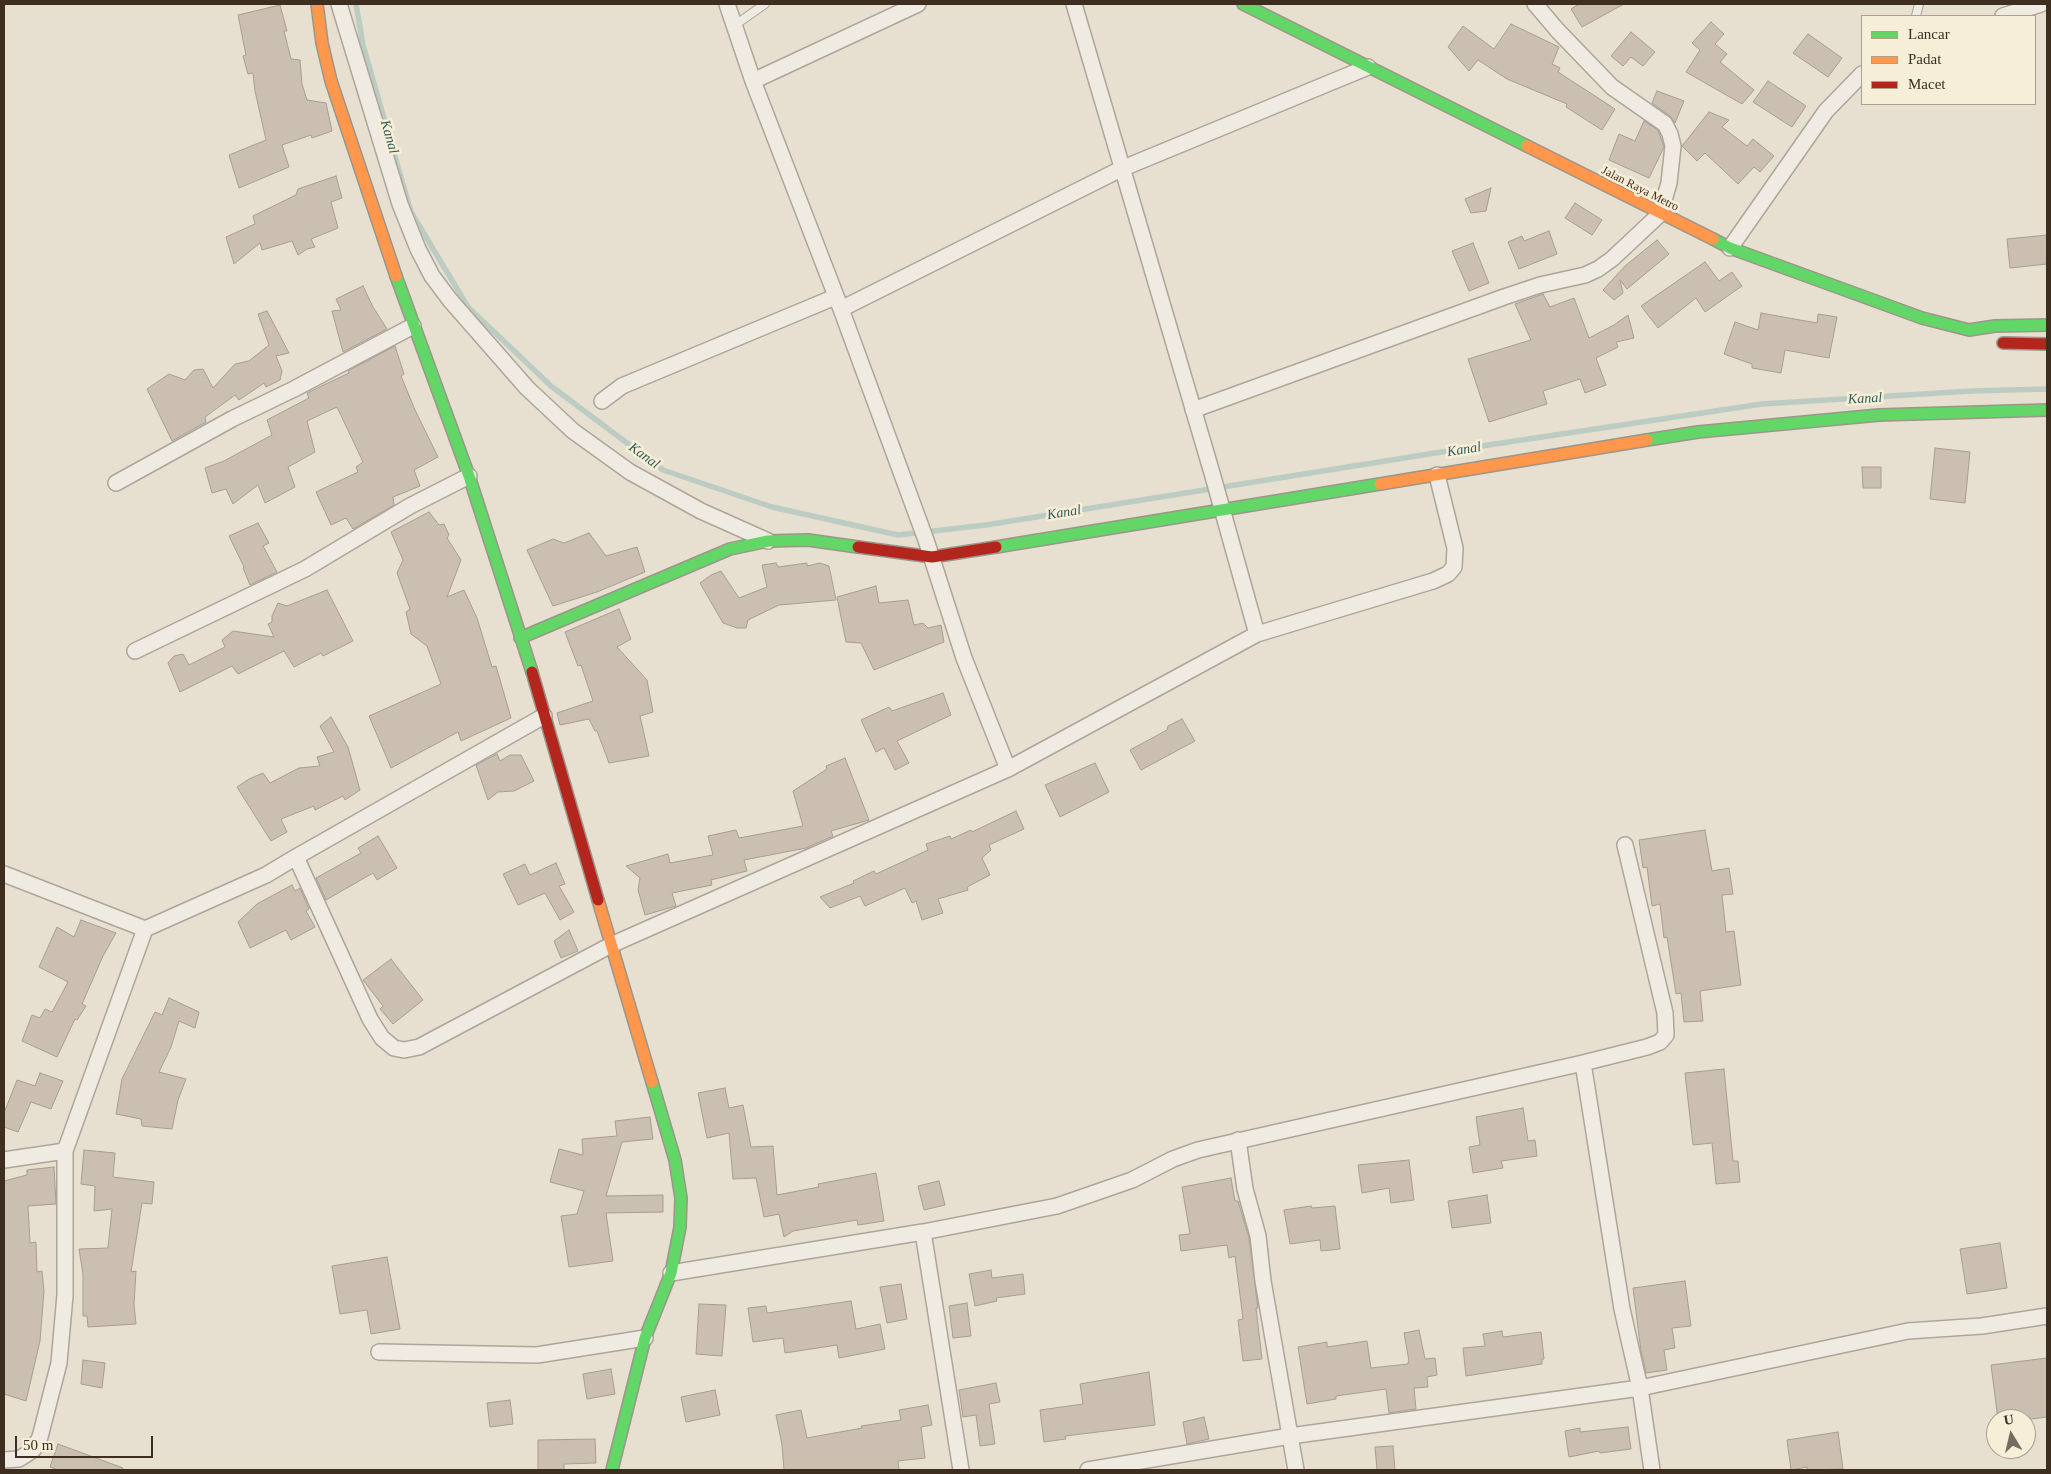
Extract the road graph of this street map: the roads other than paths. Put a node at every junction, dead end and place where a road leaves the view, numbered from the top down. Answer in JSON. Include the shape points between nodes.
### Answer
{"nodes":[{"id":1,"x":339,"y":4,"type":"edge"},
{"id":2,"x":727,"y":4,"type":"edge"},
{"id":3,"x":765,"y":4,"type":"edge"},
{"id":4,"x":918,"y":4,"type":"edge"},
{"id":5,"x":1074,"y":4,"type":"edge"},
{"id":6,"x":1243,"y":4,"type":"edge"},
{"id":7,"x":1535,"y":4,"type":"edge"},
{"id":8,"x":2041,"y":4,"type":"edge"},
{"id":9,"x":321,"y":5,"type":"edge"},
{"id":10,"x":2006,"y":15,"type":"edge"},
{"id":11,"x":735,"y":26,"type":"junction"},
{"id":12,"x":1368,"y":67,"type":"junction"},
{"id":13,"x":1861,"y":75,"type":"edge"},
{"id":14,"x":753,"y":81,"type":"junction"},
{"id":15,"x":1121,"y":169,"type":"junction"},
{"id":16,"x":1660,"y":214,"type":"junction"},
{"id":17,"x":1730,"y":248,"type":"junction"},
{"id":18,"x":838,"y":303,"type":"junction"},
{"id":19,"x":2047,"y":325,"type":"edge"},
{"id":20,"x":413,"y":326,"type":"junction"},
{"id":21,"x":1969,"y":330,"type":"junction"},
{"id":22,"x":2047,"y":344,"type":"edge"},
{"id":23,"x":602,"y":401,"type":"dead end"},
{"id":24,"x":1193,"y":410,"type":"junction"},
{"id":25,"x":2047,"y":410,"type":"edge"},
{"id":26,"x":1437,"y":475,"type":"junction"},
{"id":27,"x":469,"y":476,"type":"junction"},
{"id":28,"x":116,"y":483,"type":"dead end"},
{"id":29,"x":1219,"y":502,"type":"junction"},
{"id":30,"x":768,"y":541,"type":"junction"},
{"id":31,"x":932,"y":557,"type":"junction"},
{"id":32,"x":1257,"y":634,"type":"junction"},
{"id":33,"x":520,"y":638,"type":"junction"},
{"id":34,"x":135,"y":651,"type":"dead end"},
{"id":35,"x":544,"y":716,"type":"junction"},
{"id":36,"x":1008,"y":769,"type":"junction"},
{"id":37,"x":1624,"y":845,"type":"dead end"},
{"id":38,"x":296,"y":856,"type":"junction"},
{"id":39,"x":4,"y":874,"type":"edge"},
{"id":40,"x":145,"y":929,"type":"junction"},
{"id":41,"x":611,"y":945,"type":"junction"},
{"id":42,"x":1583,"y":1063,"type":"junction"},
{"id":43,"x":1238,"y":1140,"type":"junction"},
{"id":44,"x":66,"y":1151,"type":"junction"},
{"id":45,"x":4,"y":1160,"type":"edge"},
{"id":46,"x":923,"y":1232,"type":"junction"},
{"id":47,"x":671,"y":1272,"type":"junction"},
{"id":48,"x":2047,"y":1316,"type":"edge"},
{"id":49,"x":645,"y":1338,"type":"junction"},
{"id":50,"x":378,"y":1352,"type":"dead end"},
{"id":51,"x":1640,"y":1388,"type":"junction"},
{"id":52,"x":1290,"y":1436,"type":"junction"},
{"id":53,"x":4,"y":1460,"type":"edge"},
{"id":54,"x":612,"y":1470,"type":"edge"},
{"id":55,"x":961,"y":1470,"type":"edge"},
{"id":56,"x":1088,"y":1470,"type":"edge"},
{"id":57,"x":1296,"y":1470,"type":"edge"},
{"id":58,"x":1652,"y":1470,"type":"edge"}],
"edges":[{"from":1,"to":30,"type":"street","via":[[400,204],[432,276],[450,300],[526,388],[573,431],[630,472],[701,512]]},
{"from":2,"to":11,"type":"street"},
{"from":3,"to":11,"type":"lane"},
{"from":4,"to":14,"type":"street"},
{"from":5,"to":15,"type":"street"},
{"from":6,"to":12,"type":"main road","name":"Jalan Raya Metro"},
{"from":7,"to":16,"type":"street","via":[[1612,87],[1665,124],[1673,146],[1670,183]]},
{"from":8,"to":10,"type":"street"},
{"from":9,"to":20,"type":"main road","via":[[322,43],[331,81]]},
{"from":11,"to":14,"type":"street"},
{"from":12,"to":15,"type":"street"},
{"from":12,"to":16,"type":"main road","name":"Jalan Raya Metro"},
{"from":13,"to":17,"type":"street","via":[[1826,111]]},
{"from":14,"to":18,"type":"street"},
{"from":15,"to":18,"type":"street"},
{"from":15,"to":24,"type":"street"},
{"from":16,"to":17,"type":"main road","name":"Jalan Raya Metro"},
{"from":16,"to":24,"type":"street","via":[[1598,269],[1504,297]]},
{"from":17,"to":21,"type":"main road","name":"Jalan Raya Metro","via":[[1922,318]]},
{"from":18,"to":23,"type":"street","via":[[622,386]]},
{"from":18,"to":31,"type":"street"},
{"from":19,"to":21,"type":"main road","name":"Jalan Raya Metro"},
{"from":20,"to":27,"type":"main road"},
{"from":20,"to":28,"type":"street"},
{"from":21,"to":22,"type":"main road","via":[[1984,341]]},
{"from":24,"to":29,"type":"street"},
{"from":25,"to":26,"type":"main road","via":[[1879,415],[1698,432]]},
{"from":26,"to":29,"type":"main road"},
{"from":26,"to":32,"type":"street","via":[[1455,548],[1454,566],[1448,574]]},
{"from":27,"to":33,"type":"main road"},
{"from":27,"to":34,"type":"street","via":[[410,506],[304,569]]},
{"from":29,"to":31,"type":"main road"},
{"from":29,"to":32,"type":"street"},
{"from":30,"to":31,"type":"main road","via":[[808,540]]},
{"from":30,"to":33,"type":"main road","via":[[730,549]]},
{"from":31,"to":36,"type":"street","via":[[964,658]]},
{"from":32,"to":36,"type":"street"},
{"from":33,"to":35,"type":"main road"},
{"from":35,"to":38,"type":"street"},
{"from":35,"to":41,"type":"main road"},
{"from":36,"to":41,"type":"street"},
{"from":37,"to":42,"type":"street","via":[[1665,1013],[1666,1035],[1660,1042],[1647,1047]]},
{"from":38,"to":40,"type":"street","via":[[266,875]]},
{"from":38,"to":41,"type":"street","via":[[370,1019],[382,1038],[394,1048],[419,1047]]},
{"from":39,"to":40,"type":"street"},
{"from":40,"to":44,"type":"street"},
{"from":41,"to":47,"type":"main road","via":[[675,1160],[681,1198],[680,1227]]},
{"from":42,"to":43,"type":"street"},
{"from":42,"to":51,"type":"street","via":[[1622,1308]]},
{"from":43,"to":46,"type":"street","via":[[1172,1159],[1132,1180],[1057,1206]]},
{"from":43,"to":52,"type":"street","via":[[1245,1189],[1258,1236]]},
{"from":44,"to":45,"type":"street"},
{"from":44,"to":53,"type":"street","via":[[64,1295],[59,1363],[40,1437],[33,1450],[19,1459]]},
{"from":46,"to":47,"type":"street"},
{"from":46,"to":55,"type":"street"},
{"from":47,"to":49,"type":"main road"},
{"from":48,"to":51,"type":"street","via":[[1982,1326],[1908,1331]]},
{"from":49,"to":50,"type":"street","via":[[537,1355]]},
{"from":49,"to":54,"type":"main road"},
{"from":51,"to":52,"type":"street"},
{"from":51,"to":58,"type":"street"},
{"from":52,"to":56,"type":"street"},
{"from":52,"to":57,"type":"street"}]}
